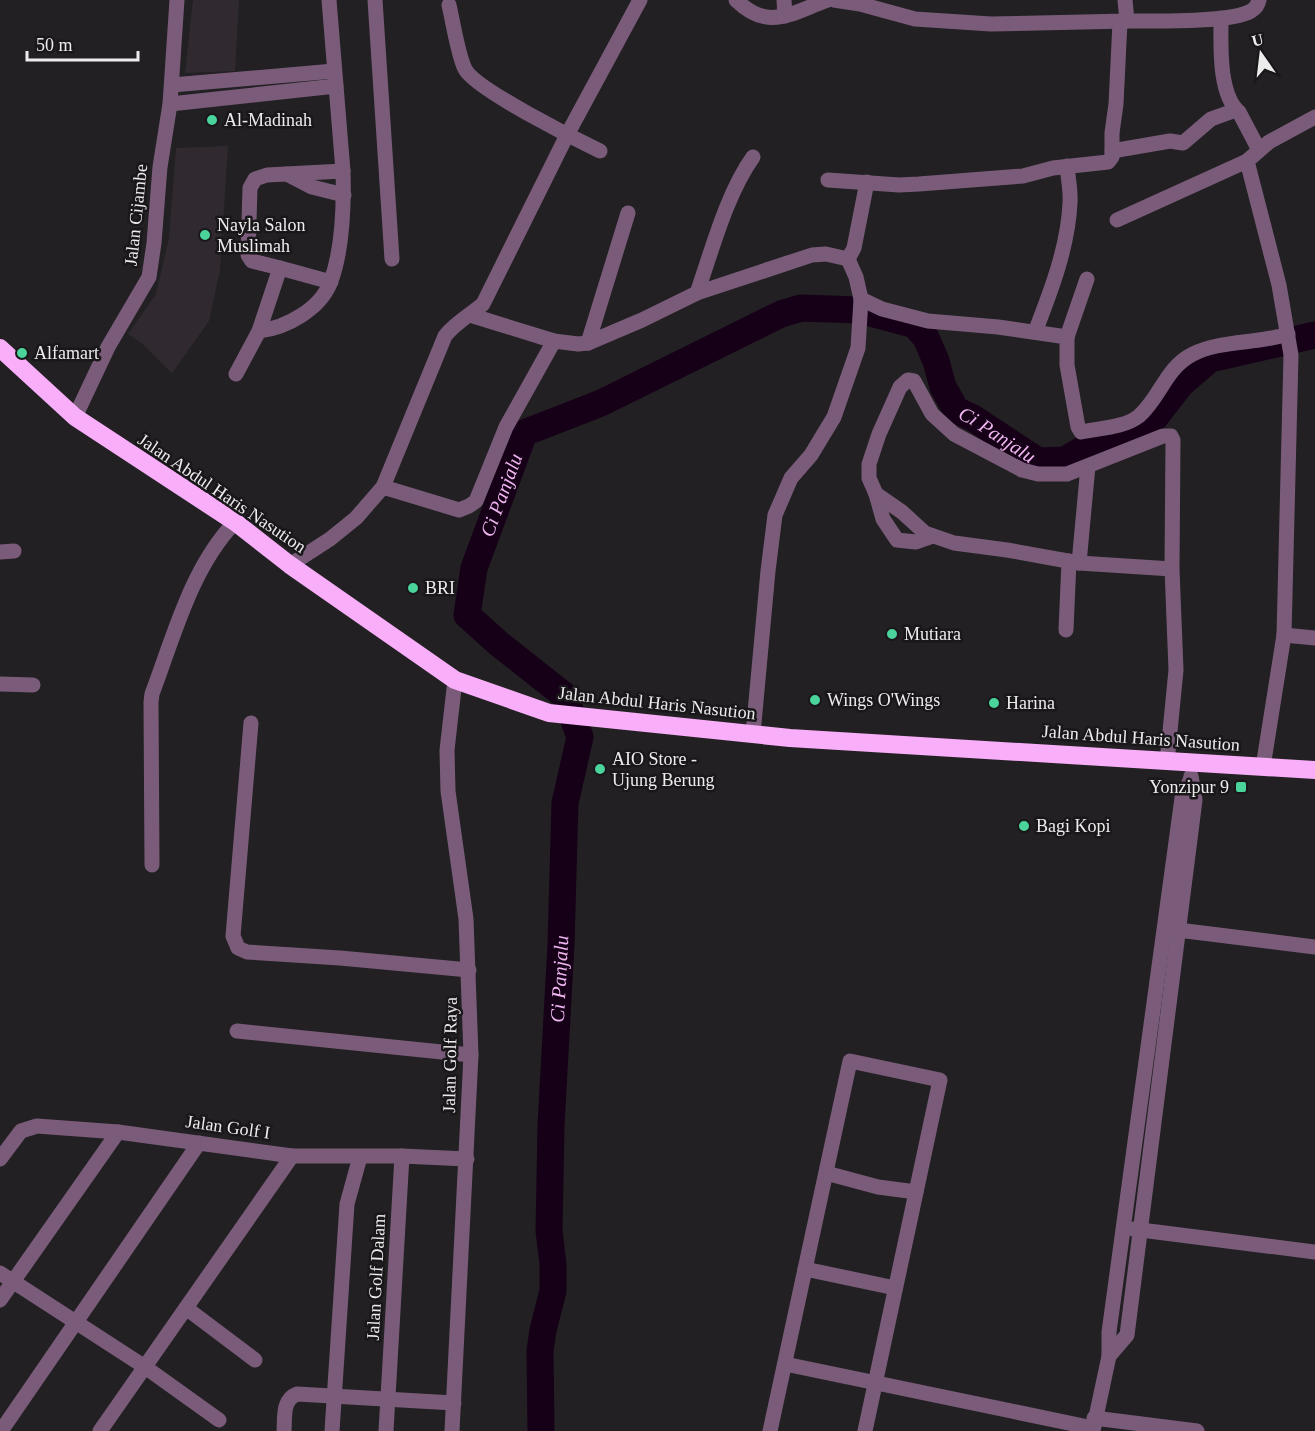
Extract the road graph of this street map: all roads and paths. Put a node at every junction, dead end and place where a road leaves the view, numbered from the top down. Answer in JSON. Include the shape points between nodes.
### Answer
{"nodes":[{"id":1,"x":177,"y":0,"type":"edge"},
{"id":2,"x":329,"y":0,"type":"edge"},
{"id":3,"x":375,"y":0,"type":"edge"},
{"id":4,"x":640,"y":0,"type":"edge"},
{"id":5,"x":736,"y":0,"type":"edge"},
{"id":6,"x":784,"y":0,"type":"edge"},
{"id":7,"x":828,"y":0,"type":"edge"},
{"id":8,"x":834,"y":0,"type":"edge"},
{"id":9,"x":1125,"y":0,"type":"edge"},
{"id":10,"x":1259,"y":0,"type":"edge"},
{"id":11,"x":449,"y":5,"type":"dead end"},
{"id":12,"x":785,"y":16,"type":"junction"},
{"id":13,"x":1221,"y":18,"type":"junction"},
{"id":14,"x":1124,"y":22,"type":"junction"},
{"id":15,"x":260,"y":78,"type":"junction"},
{"id":16,"x":335,"y":79,"type":"junction"},
{"id":17,"x":172,"y":85,"type":"junction"},
{"id":18,"x":261,"y":94,"type":"junction"},
{"id":19,"x":170,"y":104,"type":"junction"},
{"id":20,"x":1236,"y":110,"type":"junction"},
{"id":21,"x":1315,"y":117,"type":"edge"},
{"id":22,"x":567,"y":135,"type":"junction"},
{"id":23,"x":1258,"y":150,"type":"junction"},
{"id":24,"x":600,"y":151,"type":"dead end"},
{"id":25,"x":1112,"y":151,"type":"junction"},
{"id":26,"x":753,"y":157,"type":"dead end"},
{"id":27,"x":1247,"y":161,"type":"junction"},
{"id":28,"x":1067,"y":166,"type":"junction"},
{"id":29,"x":343,"y":171,"type":"junction"},
{"id":30,"x":287,"y":174,"type":"junction"},
{"id":31,"x":828,"y":180,"type":"dead end"},
{"id":32,"x":867,"y":182,"type":"junction"},
{"id":33,"x":344,"y":195,"type":"junction"},
{"id":34,"x":628,"y":213,"type":"dead end"},
{"id":35,"x":1117,"y":220,"type":"dead end"},
{"id":36,"x":392,"y":259,"type":"dead end"},
{"id":37,"x":848,"y":259,"type":"junction"},
{"id":38,"x":280,"y":268,"type":"junction"},
{"id":39,"x":1087,"y":279,"type":"dead end"},
{"id":40,"x":331,"y":282,"type":"junction"},
{"id":41,"x":697,"y":292,"type":"junction"},
{"id":42,"x":861,"y":300,"type":"junction"},
{"id":43,"x":470,"y":315,"type":"junction"},
{"id":44,"x":258,"y":331,"type":"junction"},
{"id":45,"x":1035,"y":332,"type":"junction"},
{"id":46,"x":1288,"y":335,"type":"junction"},
{"id":47,"x":1067,"y":337,"type":"junction"},
{"id":48,"x":554,"y":341,"type":"junction"},
{"id":49,"x":588,"y":343,"type":"junction"},
{"id":50,"x":2,"y":356,"type":"edge"},
{"id":51,"x":236,"y":374,"type":"dead end"},
{"id":52,"x":75,"y":417,"type":"junction"},
{"id":53,"x":1088,"y":466,"type":"junction"},
{"id":54,"x":383,"y":487,"type":"junction"},
{"id":55,"x":876,"y":494,"type":"junction"},
{"id":56,"x":235,"y":522,"type":"junction"},
{"id":57,"x":933,"y":536,"type":"junction"},
{"id":58,"x":1074,"y":562,"type":"junction"},
{"id":59,"x":290,"y":565,"type":"junction"},
{"id":60,"x":1172,"y":569,"type":"junction"},
{"id":61,"x":1066,"y":630,"type":"dead end"},
{"id":62,"x":1284,"y":635,"type":"junction"},
{"id":63,"x":1315,"y":638,"type":"edge"},
{"id":64,"x":455,"y":680,"type":"junction"},
{"id":65,"x":0,"y":684,"type":"edge"},
{"id":66,"x":33,"y":685,"type":"dead end"},
{"id":67,"x":251,"y":723,"type":"dead end"},
{"id":68,"x":753,"y":734,"type":"junction"},
{"id":69,"x":1167,"y":762,"type":"junction"},
{"id":70,"x":1263,"y":767,"type":"junction"},
{"id":71,"x":1192,"y":771,"type":"junction"},
{"id":72,"x":1315,"y":771,"type":"edge"},
{"id":73,"x":152,"y":865,"type":"dead end"},
{"id":74,"x":1171,"y":929,"type":"junction"},
{"id":75,"x":1315,"y":947,"type":"edge"},
{"id":76,"x":469,"y":970,"type":"junction"},
{"id":77,"x":237,"y":1031,"type":"dead end"},
{"id":78,"x":471,"y":1055,"type":"junction"},
{"id":79,"x":118,"y":1132,"type":"junction"},
{"id":80,"x":200,"y":1143,"type":"junction"},
{"id":81,"x":291,"y":1156,"type":"junction"},
{"id":82,"x":402,"y":1156,"type":"junction"},
{"id":83,"x":360,"y":1157,"type":"junction"},
{"id":84,"x":0,"y":1159,"type":"edge"},
{"id":85,"x":467,"y":1159,"type":"junction"},
{"id":86,"x":826,"y":1173,"type":"junction"},
{"id":87,"x":916,"y":1192,"type":"junction"},
{"id":88,"x":1124,"y":1228,"type":"junction"},
{"id":89,"x":1140,"y":1230,"type":"junction"},
{"id":90,"x":1315,"y":1252,"type":"edge"},
{"id":91,"x":805,"y":1269,"type":"junction"},
{"id":92,"x":6,"y":1277,"type":"edge"},
{"id":93,"x":895,"y":1288,"type":"junction"},
{"id":94,"x":0,"y":1300,"type":"edge"},
{"id":95,"x":186,"y":1308,"type":"junction"},
{"id":96,"x":75,"y":1323,"type":"junction"},
{"id":97,"x":1109,"y":1356,"type":"junction"},
{"id":98,"x":255,"y":1360,"type":"dead end"},
{"id":99,"x":785,"y":1364,"type":"junction"},
{"id":100,"x":145,"y":1367,"type":"junction"},
{"id":101,"x":875,"y":1383,"type":"junction"},
{"id":102,"x":334,"y":1396,"type":"junction"},
{"id":103,"x":389,"y":1401,"type":"junction"},
{"id":104,"x":454,"y":1403,"type":"junction"},
{"id":105,"x":219,"y":1420,"type":"dead end"},
{"id":106,"x":2,"y":1424,"type":"edge"},
{"id":107,"x":1094,"y":1426,"type":"edge"},
{"id":108,"x":105,"y":1430,"type":"edge"},
{"id":109,"x":284,"y":1431,"type":"edge"},
{"id":110,"x":333,"y":1431,"type":"edge"},
{"id":111,"x":387,"y":1431,"type":"edge"},
{"id":112,"x":452,"y":1431,"type":"edge"},
{"id":113,"x":771,"y":1431,"type":"edge"},
{"id":114,"x":865,"y":1431,"type":"edge"},
{"id":115,"x":1197,"y":1431,"type":"edge"}],
"edges":[{"from":1,"to":17,"type":"street","name":"Jalan Cijambe"},
{"from":2,"to":16,"type":"street"},
{"from":3,"to":36,"type":"street"},
{"from":4,"to":22,"type":"street"},
{"from":5,"to":12,"type":"street","via":[[765,18]]},
{"from":6,"to":12,"type":"street"},
{"from":7,"to":12,"type":"street"},
{"from":8,"to":14,"type":"street","via":[[915,19],[991,24]]},
{"from":9,"to":14,"type":"street"},
{"from":10,"to":13,"type":"street","via":[[1249,12]]},
{"from":11,"to":22,"type":"street","via":[[465,69],[475,81]]},
{"from":13,"to":14,"type":"street"},
{"from":13,"to":20,"type":"street","via":[[1222,70]]},
{"from":14,"to":25,"type":"street"},
{"from":15,"to":16,"type":"street"},
{"from":15,"to":17,"type":"street"},
{"from":15,"to":18,"type":"street"},
{"from":16,"to":18,"type":"street"},
{"from":16,"to":29,"type":"street"},
{"from":17,"to":19,"type":"street","name":"Jalan Cijambe"},
{"from":18,"to":19,"type":"street"},
{"from":19,"to":52,"type":"street","name":"Jalan Cijambe","via":[[148,277],[108,347]]},
{"from":20,"to":23,"type":"street"},
{"from":20,"to":25,"type":"street","via":[[1210,119],[1183,143],[1170,141]]},
{"from":21,"to":23,"type":"street"},
{"from":22,"to":24,"type":"street"},
{"from":22,"to":43,"type":"street","via":[[483,304]]},
{"from":23,"to":27,"type":"street"},
{"from":25,"to":28,"type":"street","via":[[1105,164]]},
{"from":26,"to":41,"type":"street","via":[[741,176]]},
{"from":27,"to":35,"type":"street"},
{"from":27,"to":46,"type":"street"},
{"from":28,"to":32,"type":"street","via":[[1023,176],[898,185]]},
{"from":28,"to":45,"type":"street","via":[[1071,201],[1067,231],[1055,279]]},
{"from":29,"to":30,"type":"street"},
{"from":29,"to":33,"type":"street"},
{"from":30,"to":33,"type":"street","via":[[312,187]]},
{"from":30,"to":38,"type":"street","via":[[255,179],[250,188],[249,259]]},
{"from":31,"to":32,"type":"street"},
{"from":32,"to":37,"type":"street","via":[[854,248]]},
{"from":33,"to":40,"type":"street"},
{"from":34,"to":49,"type":"street"},
{"from":37,"to":41,"type":"street","via":[[812,255]]},
{"from":37,"to":42,"type":"street"},
{"from":38,"to":40,"type":"street"},
{"from":38,"to":44,"type":"street"},
{"from":39,"to":47,"type":"street"},
{"from":40,"to":44,"type":"street","via":[[317,303],[292,320],[274,329]]},
{"from":41,"to":49,"type":"street"},
{"from":42,"to":45,"type":"street","via":[[928,321]]},
{"from":42,"to":68,"type":"street","via":[[858,348],[834,417],[811,455],[791,478],[775,515]]},
{"from":43,"to":48,"type":"street"},
{"from":43,"to":54,"type":"street","via":[[452,326],[445,336]]},
{"from":44,"to":51,"type":"street"},
{"from":45,"to":47,"type":"street"},
{"from":46,"to":47,"type":"street","via":[[1196,353],[1178,363],[1139,416],[1127,423],[1081,432],[1067,365]]},
{"from":46,"to":62,"type":"street","via":[[1291,355]]},
{"from":48,"to":49,"type":"street"},
{"from":48,"to":54,"type":"street","via":[[506,427],[476,501],[459,510]]},
{"from":50,"to":52,"type":"highway","name":"Jalan Abdul Haris Nasution"},
{"from":52,"to":56,"type":"highway","name":"Jalan Abdul Haris Nasution"},
{"from":53,"to":55,"type":"street","via":[[1067,474],[1022,470],[954,434],[932,414],[914,381],[908,380],[900,387],[869,464],[869,478]]},
{"from":53,"to":58,"type":"street"},
{"from":53,"to":60,"type":"street","via":[[1171,436]]},
{"from":54,"to":59,"type":"street","via":[[356,518]]},
{"from":55,"to":57,"type":"street"},
{"from":55,"to":57,"type":"street","via":[[883,519],[897,540],[916,542]]},
{"from":56,"to":59,"type":"highway","name":"Jalan Abdul Haris Nasution"},
{"from":56,"to":73,"type":"street","via":[[217,540],[193,587],[150,702]]},
{"from":57,"to":58,"type":"street","via":[[954,543]]},
{"from":58,"to":60,"type":"street"},
{"from":58,"to":61,"type":"street"},
{"from":59,"to":64,"type":"highway","name":"Jalan Abdul Haris Nasution"},
{"from":60,"to":69,"type":"street","via":[[1176,670]]},
{"from":62,"to":63,"type":"street"},
{"from":62,"to":70,"type":"street"},
{"from":64,"to":68,"type":"highway","name":"Jalan Abdul Haris Nasution","via":[[549,713]]},
{"from":64,"to":76,"type":"street","name":"Jalan Golf Raya","via":[[447,750],[448,792]]},
{"from":65,"to":66,"type":"street"},
{"from":67,"to":76,"type":"street","via":[[233,936],[238,948]]},
{"from":68,"to":69,"type":"highway","name":"Jalan Abdul Haris Nasution"},
{"from":69,"to":71,"type":"highway","name":"Jalan Abdul Haris Nasution"},
{"from":70,"to":71,"type":"highway","name":"Jalan Abdul Haris Nasution"},
{"from":70,"to":72,"type":"highway","name":"Jalan Abdul Haris Nasution"},
{"from":71,"to":74,"type":"street","via":[[1182,798],[1181,850]]},
{"from":74,"to":75,"type":"street"},
{"from":74,"to":88,"type":"street"},
{"from":74,"to":89,"type":"street"},
{"from":76,"to":78,"type":"street","name":"Jalan Golf Raya"},
{"from":77,"to":78,"type":"street"},
{"from":78,"to":85,"type":"street","name":"Jalan Golf Raya"},
{"from":79,"to":80,"type":"street","name":"Jalan Golf I"},
{"from":79,"to":84,"type":"street","name":"Jalan Golf I","via":[[28,1127]]},
{"from":79,"to":92,"type":"street"},
{"from":80,"to":81,"type":"street","name":"Jalan Golf I"},
{"from":80,"to":96,"type":"street"},
{"from":81,"to":83,"type":"street","name":"Jalan Golf I"},
{"from":81,"to":95,"type":"street"},
{"from":82,"to":83,"type":"street","name":"Jalan Golf I"},
{"from":82,"to":85,"type":"street","name":"Jalan Golf I"},
{"from":82,"to":103,"type":"street","name":"Jalan Golf Dalam"},
{"from":83,"to":102,"type":"street","via":[[347,1204]]},
{"from":85,"to":104,"type":"street","name":"Jalan Golf Raya"},
{"from":86,"to":87,"type":"street"},
{"from":86,"to":87,"type":"street","via":[[849,1061],[940,1080]]},
{"from":86,"to":91,"type":"street"},
{"from":87,"to":93,"type":"street"},
{"from":88,"to":89,"type":"street"},
{"from":88,"to":97,"type":"street"},
{"from":89,"to":90,"type":"street"},
{"from":89,"to":97,"type":"street","via":[[1127,1335]]},
{"from":91,"to":93,"type":"street"},
{"from":91,"to":99,"type":"street"},
{"from":92,"to":94,"type":"street"},
{"from":92,"to":96,"type":"street"},
{"from":93,"to":101,"type":"street"},
{"from":95,"to":98,"type":"street"},
{"from":95,"to":100,"type":"street"},
{"from":96,"to":100,"type":"street"},
{"from":96,"to":106,"type":"street"},
{"from":97,"to":107,"type":"street"},
{"from":99,"to":101,"type":"street"},
{"from":99,"to":113,"type":"street"},
{"from":100,"to":105,"type":"street"},
{"from":100,"to":108,"type":"street"},
{"from":101,"to":107,"type":"street"},
{"from":101,"to":114,"type":"street"},
{"from":102,"to":103,"type":"street"},
{"from":102,"to":109,"type":"street","via":[[291,1397],[286,1402]]},
{"from":102,"to":110,"type":"street"},
{"from":103,"to":104,"type":"street"},
{"from":103,"to":111,"type":"street","name":"Jalan Golf Dalam"},
{"from":104,"to":112,"type":"street","name":"Jalan Golf Raya"},
{"from":107,"to":115,"type":"street"}]}
